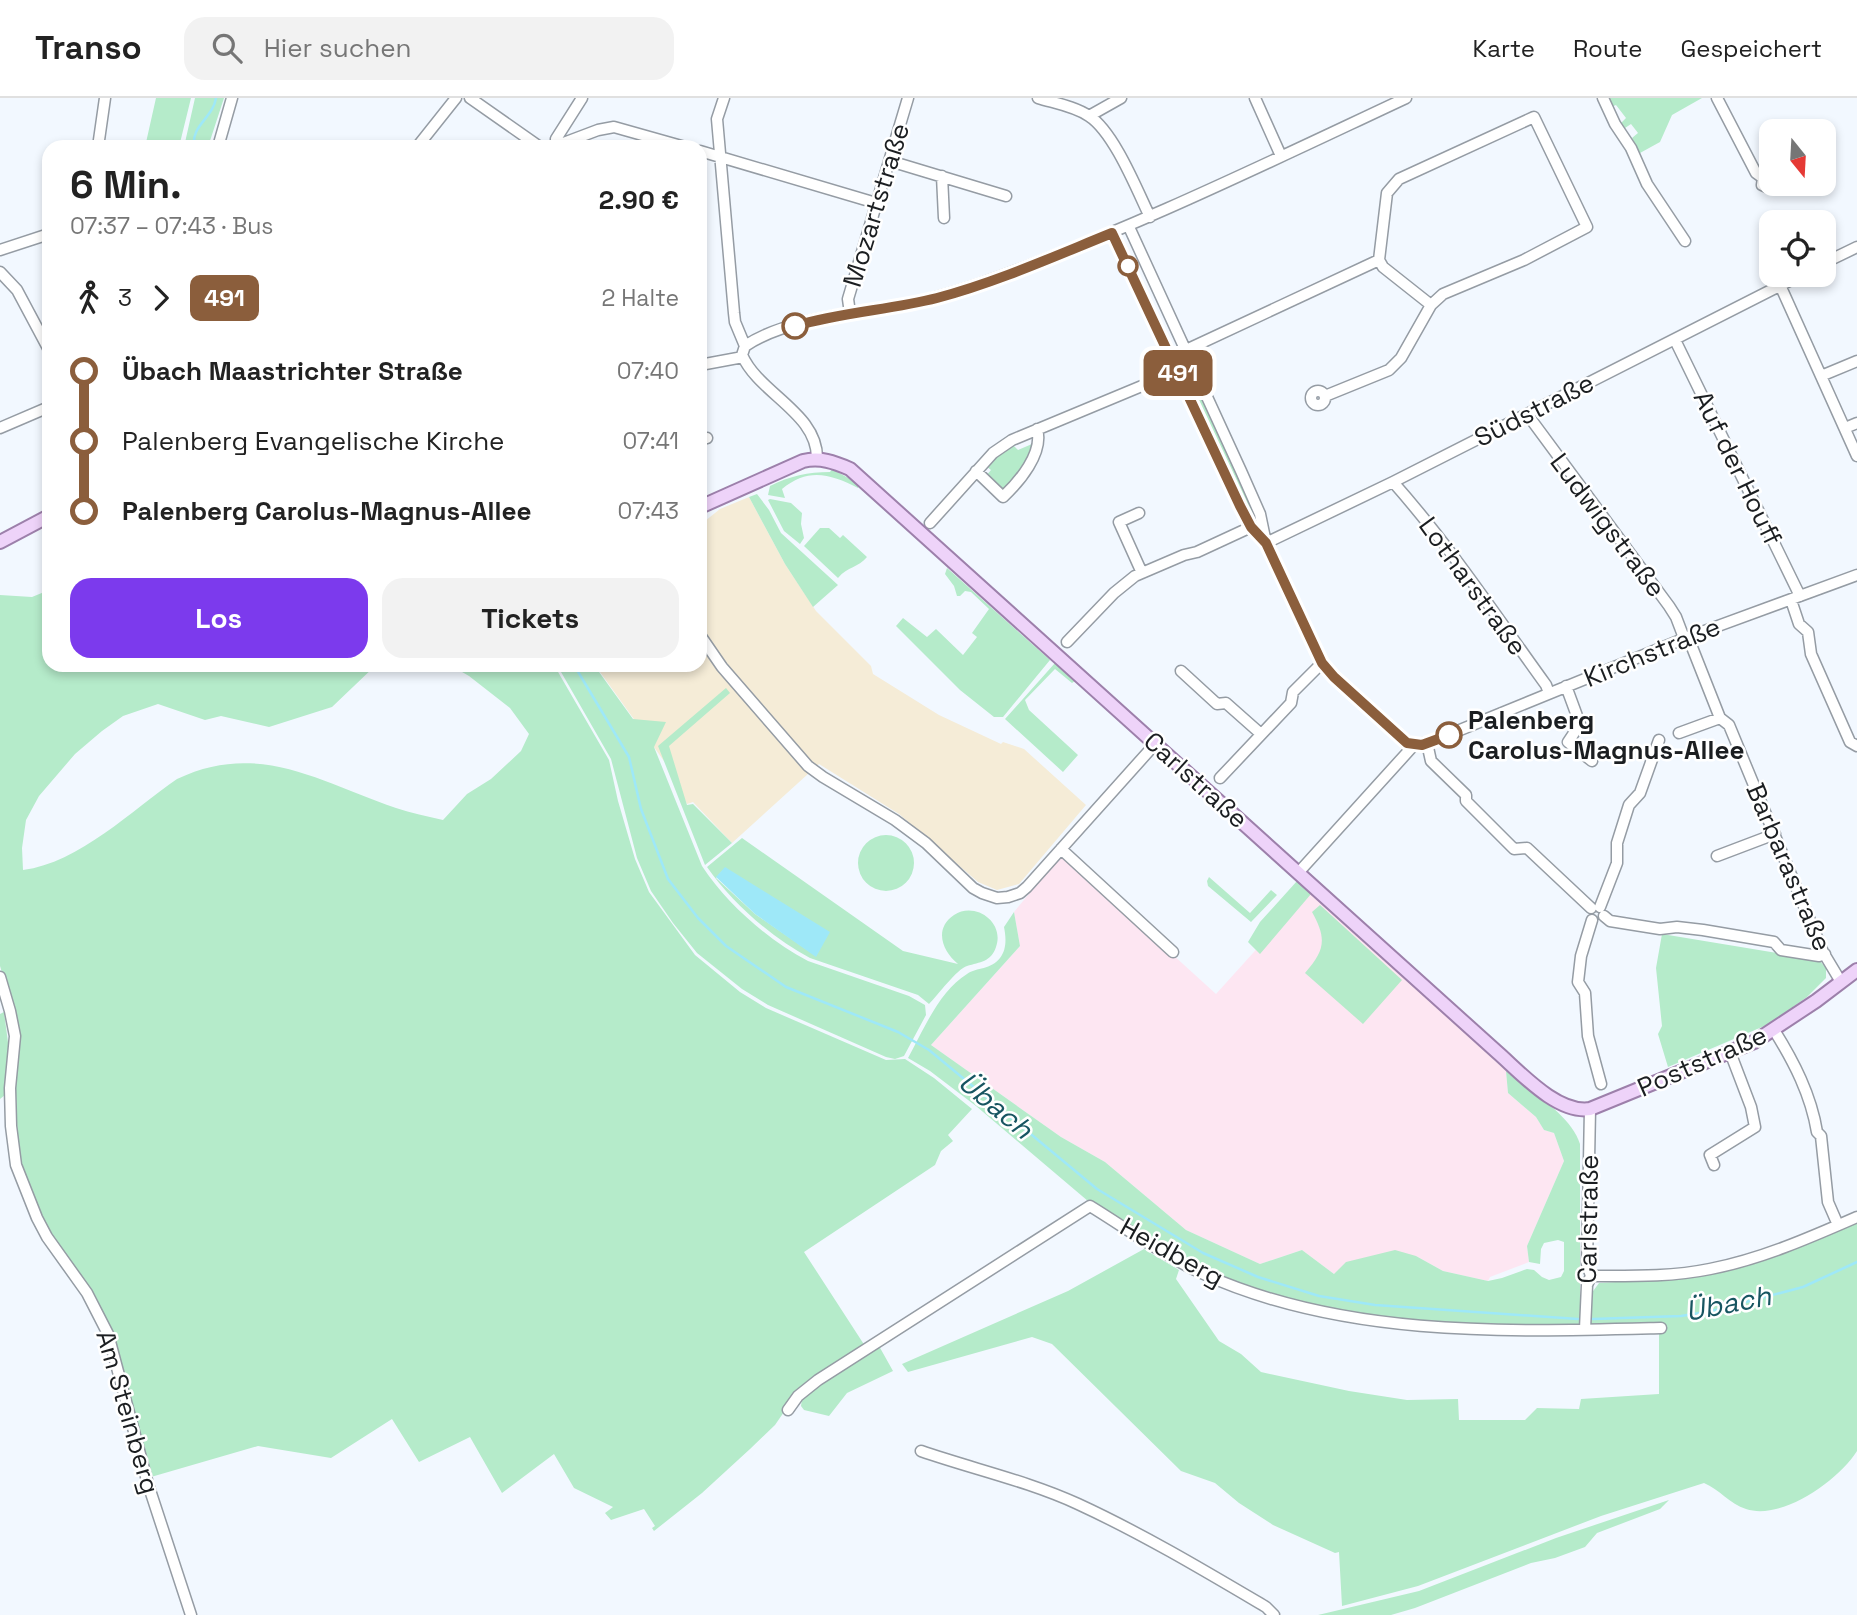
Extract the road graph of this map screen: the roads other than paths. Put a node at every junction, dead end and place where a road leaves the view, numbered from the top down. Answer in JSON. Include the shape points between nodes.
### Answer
{"nodes":[{"id":1,"x":105,"y":98,"type":"edge"},
{"id":2,"x":232,"y":98,"type":"edge"},
{"id":3,"x":456,"y":98,"type":"edge"},
{"id":4,"x":470,"y":98,"type":"edge"},
{"id":5,"x":582,"y":98,"type":"edge"},
{"id":6,"x":724,"y":98,"type":"edge"},
{"id":7,"x":908,"y":98,"type":"edge"},
{"id":8,"x":1038,"y":98,"type":"edge"},
{"id":9,"x":1121,"y":98,"type":"edge"},
{"id":10,"x":1255,"y":98,"type":"edge"},
{"id":11,"x":1406,"y":98,"type":"edge"},
{"id":12,"x":1603,"y":98,"type":"edge"},
{"id":13,"x":1717,"y":98,"type":"edge"},
{"id":14,"x":1089,"y":116,"type":"junction"},
{"id":15,"x":98,"y":140,"type":"edge"},
{"id":16,"x":220,"y":140,"type":"edge"},
{"id":17,"x":423,"y":140,"type":"edge"},
{"id":18,"x":530,"y":140,"type":"edge"},
{"id":19,"x":556,"y":140,"type":"edge"},
{"id":20,"x":571,"y":140,"type":"edge"},
{"id":21,"x":660,"y":140,"type":"edge"},
{"id":22,"x":707,"y":153,"type":"edge"},
{"id":23,"x":1281,"y":156,"type":"junction"},
{"id":24,"x":721,"y":158,"type":"junction"},
{"id":25,"x":890,"y":161,"type":"junction"},
{"id":26,"x":1759,"y":174,"type":"edge"},
{"id":27,"x":942,"y":176,"type":"junction"},
{"id":28,"x":1006,"y":196,"type":"dead end"},
{"id":29,"x":876,"y":203,"type":"junction"},
{"id":30,"x":1150,"y":217,"type":"junction"},
{"id":31,"x":944,"y":218,"type":"dead end"},
{"id":32,"x":1129,"y":226,"type":"junction"},
{"id":33,"x":1112,"y":233,"type":"junction"},
{"id":34,"x":42,"y":236,"type":"edge"},
{"id":35,"x":1685,"y":241,"type":"dead end"},
{"id":36,"x":1857,"y":247,"type":"edge"},
{"id":37,"x":0,"y":250,"type":"edge"},
{"id":38,"x":1836,"y":257,"type":"edge"},
{"id":39,"x":1379,"y":260,"type":"junction"},
{"id":40,"x":0,"y":272,"type":"edge"},
{"id":41,"x":1776,"y":287,"type":"edge"},
{"id":42,"x":1781,"y":287,"type":"edge"},
{"id":43,"x":1431,"y":306,"type":"junction"},
{"id":44,"x":850,"y":313,"type":"junction"},
{"id":45,"x":42,"y":338,"type":"edge"},
{"id":46,"x":1675,"y":340,"type":"junction"},
{"id":47,"x":1185,"y":351,"type":"junction"},
{"id":48,"x":744,"y":352,"type":"junction"},
{"id":49,"x":1173,"y":361,"type":"junction"},
{"id":50,"x":1857,"y":361,"type":"edge"},
{"id":51,"x":707,"y":363,"type":"edge"},
{"id":52,"x":1821,"y":376,"type":"junction"},
{"id":53,"x":1325,"y":396,"type":"dead end"},
{"id":54,"x":42,"y":410,"type":"edge"},
{"id":55,"x":1527,"y":414,"type":"junction"},
{"id":56,"x":1857,"y":423,"type":"edge"},
{"id":57,"x":0,"y":428,"type":"edge"},
{"id":58,"x":1844,"y":428,"type":"junction"},
{"id":59,"x":1037,"y":429,"type":"junction"},
{"id":60,"x":1857,"y":456,"type":"edge"},
{"id":61,"x":817,"y":459,"type":"junction"},
{"id":62,"x":976,"y":471,"type":"junction"},
{"id":63,"x":1393,"y":482,"type":"junction"},
{"id":64,"x":707,"y":504,"type":"edge"},
{"id":65,"x":1139,"y":513,"type":"dead end"},
{"id":66,"x":42,"y":520,"type":"edge"},
{"id":67,"x":930,"y":523,"type":"dead end"},
{"id":68,"x":1251,"y":527,"type":"junction"},
{"id":69,"x":0,"y":542,"type":"edge"},
{"id":70,"x":1266,"y":543,"type":"junction"},
{"id":71,"x":1142,"y":573,"type":"junction"},
{"id":72,"x":1857,"y":575,"type":"edge"},
{"id":73,"x":1796,"y":598,"type":"junction"},
{"id":74,"x":1686,"y":637,"type":"junction"},
{"id":75,"x":1068,"y":642,"type":"dead end"},
{"id":76,"x":707,"y":645,"type":"edge"},
{"id":77,"x":1322,"y":663,"type":"junction"},
{"id":78,"x":1181,"y":671,"type":"dead end"},
{"id":79,"x":1566,"y":686,"type":"junction"},
{"id":80,"x":1549,"y":693,"type":"junction"},
{"id":81,"x":1720,"y":718,"type":"junction"},
{"id":82,"x":1679,"y":733,"type":"dead end"},
{"id":83,"x":1261,"y":734,"type":"junction"},
{"id":84,"x":1659,"y":740,"type":"dead end"},
{"id":85,"x":1156,"y":743,"type":"junction"},
{"id":86,"x":1427,"y":743,"type":"junction"},
{"id":87,"x":1414,"y":746,"type":"junction"},
{"id":88,"x":1857,"y":746,"type":"edge"},
{"id":89,"x":1592,"y":761,"type":"dead end"},
{"id":90,"x":1220,"y":778,"type":"dead end"},
{"id":91,"x":1775,"y":834,"type":"junction"},
{"id":92,"x":1061,"y":849,"type":"junction"},
{"id":93,"x":1717,"y":856,"type":"dead end"},
{"id":94,"x":1298,"y":873,"type":"junction"},
{"id":95,"x":1598,"y":910,"type":"junction"},
{"id":96,"x":1173,"y":952,"type":"dead end"},
{"id":97,"x":1825,"y":954,"type":"junction"},
{"id":98,"x":1857,"y":970,"type":"edge"},
{"id":99,"x":0,"y":976,"type":"edge"},
{"id":100,"x":1841,"y":982,"type":"junction"},
{"id":101,"x":1774,"y":1030,"type":"junction"},
{"id":102,"x":1730,"y":1052,"type":"junction"},
{"id":103,"x":1601,"y":1084,"type":"dead end"},
{"id":104,"x":1573,"y":1108,"type":"joint"},
{"id":105,"x":1590,"y":1109,"type":"junction"},
{"id":106,"x":1714,"y":1165,"type":"dead end"},
{"id":107,"x":1857,"y":1217,"type":"edge"},
{"id":108,"x":1838,"y":1225,"type":"junction"},
{"id":109,"x":1591,"y":1276,"type":"junction"},
{"id":110,"x":1661,"y":1328,"type":"dead end"},
{"id":111,"x":1585,"y":1329,"type":"junction"},
{"id":112,"x":789,"y":1410,"type":"dead end"},
{"id":113,"x":921,"y":1451,"type":"dead end"},
{"id":114,"x":191,"y":1615,"type":"edge"},
{"id":115,"x":1275,"y":1615,"type":"edge"}],
"edges":[{"from":1,"to":15,"type":"street"},
{"from":2,"to":16,"type":"street"},
{"from":3,"to":17,"type":"street"},
{"from":4,"to":18,"type":"street"},
{"from":5,"to":19,"type":"street"},
{"from":6,"to":24,"type":"street","via":[[717,119]]},
{"from":7,"to":25,"type":"street","name":"Mozartstraße"},
{"from":8,"to":14,"type":"street"},
{"from":9,"to":14,"type":"street"},
{"from":10,"to":23,"type":"street"},
{"from":11,"to":23,"type":"street"},
{"from":12,"to":35,"type":"street","via":[[1647,184]]},
{"from":13,"to":26,"type":"street"},
{"from":14,"to":30,"type":"street","via":[[1116,149]]},
{"from":20,"to":21,"type":"street","via":[[614,127]]},
{"from":22,"to":24,"type":"street"},
{"from":23,"to":30,"type":"street"},
{"from":24,"to":29,"type":"street"},
{"from":24,"to":48,"type":"street","via":[[735,323]]},
{"from":25,"to":27,"type":"street"},
{"from":25,"to":29,"type":"street","name":"Mozartstraße"},
{"from":27,"to":28,"type":"street"},
{"from":27,"to":31,"type":"street"},
{"from":29,"to":44,"type":"street","name":"Mozartstraße","via":[[848,299]]},
{"from":30,"to":32,"type":"street"},
{"from":32,"to":33,"type":"street"},
{"from":32,"to":47,"type":"street"},
{"from":33,"to":44,"type":"street","via":[[937,298]]},
{"from":33,"to":49,"type":"street"},
{"from":34,"to":37,"type":"street"},
{"from":36,"to":38,"type":"street"},
{"from":39,"to":43,"type":"street"},
{"from":39,"to":43,"type":"street","via":[[1385,202],[1399,179],[1534,117],[1587,227],[1443,294]]},
{"from":39,"to":47,"type":"street"},
{"from":40,"to":45,"type":"street"},
{"from":41,"to":46,"type":"street","name":"Südstraße"},
{"from":42,"to":52,"type":"street"},
{"from":43,"to":53,"type":"street","via":[[1389,370]]},
{"from":44,"to":48,"type":"street","via":[[787,329]]},
{"from":46,"to":55,"type":"street","name":"Südstraße"},
{"from":46,"to":73,"type":"street","name":"Auf der Houff"},
{"from":47,"to":49,"type":"street"},
{"from":47,"to":70,"type":"street","via":[[1260,514]]},
{"from":48,"to":51,"type":"street"},
{"from":48,"to":61,"type":"street","via":[[756,377],[810,430]]},
{"from":49,"to":59,"type":"street","via":[[1149,383]]},
{"from":49,"to":68,"type":"street"},
{"from":50,"to":52,"type":"street"},
{"from":52,"to":58,"type":"street"},
{"from":54,"to":57,"type":"street"},
{"from":55,"to":63,"type":"street","name":"Südstraße"},
{"from":55,"to":74,"type":"street","name":"Ludwigstraße","via":[[1669,606]]},
{"from":56,"to":58,"type":"street"},
{"from":58,"to":60,"type":"street"},
{"from":59,"to":62,"type":"street","via":[[996,451]]},
{"from":59,"to":62,"type":"street","via":[[1038,444],[1028,469],[1003,497]]},
{"from":61,"to":64,"type":"main road"},
{"from":61,"to":85,"type":"main road","name":"Carlstraße","via":[[850,469]]},
{"from":62,"to":67,"type":"street"},
{"from":63,"to":70,"type":"street","name":"Südstraße"},
{"from":63,"to":80,"type":"street","name":"Lotharstraße","via":[[1422,515]]},
{"from":65,"to":71,"type":"street","via":[[1119,522]]},
{"from":66,"to":69,"type":"main road"},
{"from":68,"to":70,"type":"street"},
{"from":68,"to":71,"type":"street"},
{"from":70,"to":77,"type":"street"},
{"from":71,"to":75,"type":"street","via":[[1114,593]]},
{"from":72,"to":73,"type":"street","name":"Kirchstraße"},
{"from":73,"to":74,"type":"street","name":"Kirchstraße"},
{"from":73,"to":88,"type":"street","name":"Auf der Houff","via":[[1799,624],[1808,632],[1811,654],[1850,742]]},
{"from":74,"to":79,"type":"street","name":"Kirchstraße"},
{"from":74,"to":81,"type":"street","name":"Barbarastraße"},
{"from":76,"to":92,"type":"street","via":[[808,766],[895,820],[973,888],[997,898],[1020,893]]},
{"from":77,"to":83,"type":"street"},
{"from":77,"to":87,"type":"street"},
{"from":78,"to":83,"type":"street","via":[[1217,704],[1226,703]]},
{"from":79,"to":80,"type":"street","name":"Kirchstraße"},
{"from":79,"to":89,"type":"street","via":[[1580,724],[1568,743]]},
{"from":80,"to":86,"type":"street","name":"Kirchstraße"},
{"from":81,"to":82,"type":"street"},
{"from":81,"to":91,"type":"street","name":"Barbarastraße","via":[[1729,725]]},
{"from":83,"to":90,"type":"street"},
{"from":84,"to":95,"type":"street","via":[[1640,793],[1629,805],[1616,843],[1618,863]]},
{"from":85,"to":92,"type":"street"},
{"from":85,"to":94,"type":"main road","name":"Carlstraße"},
{"from":86,"to":87,"type":"street","name":"Kirchstraße"},
{"from":86,"to":95,"type":"street","via":[[1431,761],[1514,849],[1527,848]]},
{"from":87,"to":94,"type":"street"},
{"from":91,"to":93,"type":"street"},
{"from":91,"to":97,"type":"street","name":"Barbarastraße"},
{"from":92,"to":96,"type":"street"},
{"from":94,"to":104,"type":"main road","name":"Carlstraße","via":[[1540,1089]]},
{"from":95,"to":97,"type":"street","via":[[1610,921],[1703,930],[1774,943],[1781,950]]},
{"from":95,"to":103,"type":"street","via":[[1599,921],[1592,920],[1581,956],[1578,982],[1585,993],[1588,1036]]},
{"from":97,"to":100,"type":"street","name":"Barbarastraße"},
{"from":98,"to":100,"type":"main road","name":"Poststraße"},
{"from":99,"to":114,"type":"street","name":"Am Steinberg","via":[[15,1036],[10,1126],[16,1165],[47,1237],[87,1293],[108,1334],[148,1484]]},
{"from":100,"to":101,"type":"main road","name":"Poststraße"},
{"from":101,"to":102,"type":"main road","name":"Poststraße"},
{"from":101,"to":108,"type":"street","via":[[1815,1115],[1828,1202]]},
{"from":102,"to":105,"type":"main road","name":"Poststraße"},
{"from":102,"to":106,"type":"street","via":[[1755,1128],[1710,1155]]},
{"from":104,"to":105,"type":"main road","name":"Poststraße"},
{"from":105,"to":109,"type":"street","name":"Carlstraße","via":[[1587,1264]]},
{"from":107,"to":108,"type":"street"},
{"from":108,"to":109,"type":"street","via":[[1708,1270]]},
{"from":109,"to":111,"type":"street","name":"Carlstraße"},
{"from":110,"to":111,"type":"street","name":"Heidberg"},
{"from":111,"to":112,"type":"street","name":"Heidberg","via":[[1449,1328],[1294,1306],[1198,1271],[1090,1206],[818,1380]]},
{"from":113,"to":115,"type":"street","via":[[1077,1504],[1157,1544]]}]}
